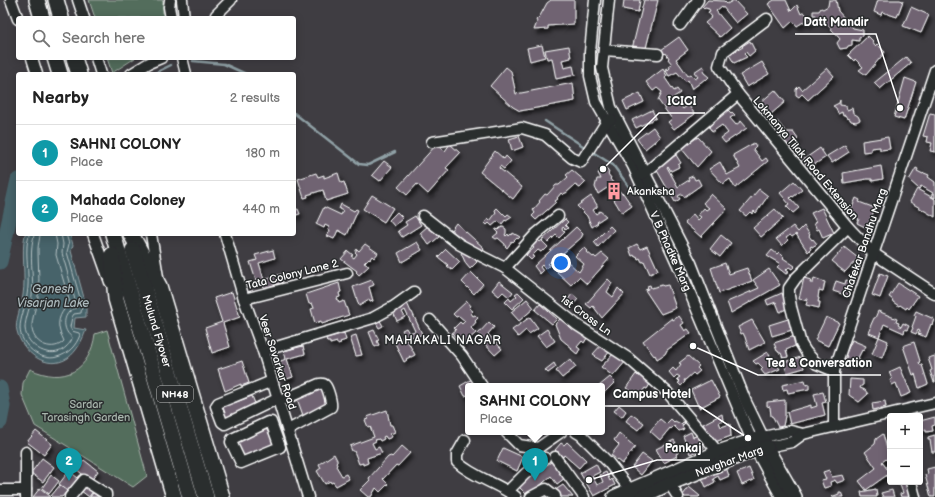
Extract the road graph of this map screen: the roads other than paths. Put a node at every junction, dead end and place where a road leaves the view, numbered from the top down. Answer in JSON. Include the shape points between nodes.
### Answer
{"nodes":[{"id":1,"x":11,"y":0,"type":"edge"},
{"id":2,"x":37,"y":0,"type":"edge"},
{"id":3,"x":56,"y":0,"type":"edge"},
{"id":4,"x":78,"y":0,"type":"edge"},
{"id":5,"x":170,"y":0,"type":"edge"},
{"id":6,"x":182,"y":0,"type":"edge"},
{"id":7,"x":231,"y":0,"type":"edge"},
{"id":8,"x":595,"y":0,"type":"edge"},
{"id":9,"x":609,"y":0,"type":"edge"},
{"id":10,"x":698,"y":0,"type":"edge"},
{"id":11,"x":17,"y":16,"type":"edge"},
{"id":12,"x":41,"y":16,"type":"edge"},
{"id":13,"x":60,"y":16,"type":"edge"},
{"id":14,"x":83,"y":16,"type":"edge"},
{"id":15,"x":171,"y":16,"type":"edge"},
{"id":16,"x":184,"y":16,"type":"edge"},
{"id":17,"x":216,"y":16,"type":"edge"},
{"id":18,"x":767,"y":19,"type":"dead end"},
{"id":19,"x":680,"y":24,"type":"dead end"},
{"id":20,"x":604,"y":50,"type":"junction"},
{"id":21,"x":658,"y":54,"type":"dead end"},
{"id":22,"x":33,"y":60,"type":"edge"},
{"id":23,"x":56,"y":60,"type":"edge"},
{"id":24,"x":75,"y":60,"type":"edge"},
{"id":25,"x":97,"y":60,"type":"edge"},
{"id":26,"x":156,"y":60,"type":"edge"},
{"id":27,"x":182,"y":60,"type":"edge"},
{"id":28,"x":935,"y":70,"type":"edge"},
{"id":29,"x":36,"y":72,"type":"edge"},
{"id":30,"x":59,"y":72,"type":"edge"},
{"id":31,"x":78,"y":72,"type":"edge"},
{"id":32,"x":100,"y":72,"type":"edge"},
{"id":33,"x":134,"y":72,"type":"edge"},
{"id":34,"x":186,"y":72,"type":"edge"},
{"id":35,"x":738,"y":94,"type":"junction"},
{"id":36,"x":612,"y":119,"type":"junction"},
{"id":37,"x":432,"y":142,"type":"dead end"},
{"id":38,"x":641,"y":175,"type":"junction"},
{"id":39,"x":423,"y":216,"type":"dead end"},
{"id":40,"x":558,"y":216,"type":"dead end"},
{"id":41,"x":848,"y":227,"type":"junction"},
{"id":42,"x":94,"y":236,"type":"edge"},
{"id":43,"x":112,"y":236,"type":"edge"},
{"id":44,"x":113,"y":236,"type":"edge"},
{"id":45,"x":131,"y":236,"type":"edge"},
{"id":46,"x":131,"y":236,"type":"edge"},
{"id":47,"x":152,"y":236,"type":"edge"},
{"id":48,"x":227,"y":236,"type":"edge"},
{"id":49,"x":874,"y":253,"type":"junction"},
{"id":50,"x":506,"y":268,"type":"junction"},
{"id":51,"x":347,"y":273,"type":"dead end"},
{"id":52,"x":159,"y":286,"type":"junction"},
{"id":53,"x":414,"y":292,"type":"dead end"},
{"id":54,"x":935,"y":294,"type":"edge"},
{"id":55,"x":244,"y":298,"type":"junction"},
{"id":56,"x":116,"y":299,"type":"junction"},
{"id":57,"x":430,"y":320,"type":"dead end"},
{"id":58,"x":263,"y":351,"type":"junction"},
{"id":59,"x":834,"y":371,"type":"junction"},
{"id":60,"x":272,"y":381,"type":"junction"},
{"id":61,"x":480,"y":383,"type":"edge"},
{"id":62,"x":278,"y":400,"type":"junction"},
{"id":63,"x":935,"y":403,"type":"edge"},
{"id":64,"x":898,"y":413,"type":"edge"},
{"id":65,"x":887,"y":416,"type":"edge"},
{"id":66,"x":283,"y":417,"type":"junction"},
{"id":67,"x":271,"y":422,"type":"junction"},
{"id":68,"x":834,"y":427,"type":"junction"},
{"id":69,"x":288,"y":430,"type":"junction"},
{"id":70,"x":509,"y":435,"type":"edge"},
{"id":71,"x":557,"y":435,"type":"edge"},
{"id":72,"x":581,"y":435,"type":"edge"},
{"id":73,"x":465,"y":440,"type":"dead end"},
{"id":74,"x":291,"y":442,"type":"junction"},
{"id":75,"x":760,"y":444,"type":"junction"},
{"id":76,"x":280,"y":446,"type":"junction"},
{"id":77,"x":26,"y":452,"type":"dead end"},
{"id":78,"x":721,"y":457,"type":"junction"},
{"id":79,"x":666,"y":479,"type":"junction"},
{"id":80,"x":913,"y":485,"type":"edge"},
{"id":81,"x":0,"y":490,"type":"edge"},
{"id":82,"x":26,"y":493,"type":"edge"},
{"id":83,"x":512,"y":494,"type":"edge"},
{"id":84,"x":636,"y":494,"type":"edge"},
{"id":85,"x":555,"y":496,"type":"dead end"},
{"id":86,"x":70,"y":497,"type":"edge"},
{"id":87,"x":106,"y":497,"type":"edge"},
{"id":88,"x":174,"y":497,"type":"edge"},
{"id":89,"x":190,"y":497,"type":"edge"},
{"id":90,"x":206,"y":497,"type":"edge"},
{"id":91,"x":222,"y":497,"type":"edge"},
{"id":92,"x":308,"y":497,"type":"edge"},
{"id":93,"x":531,"y":497,"type":"edge"},
{"id":94,"x":584,"y":497,"type":"edge"},
{"id":95,"x":614,"y":497,"type":"edge"},
{"id":96,"x":678,"y":497,"type":"edge"},
{"id":97,"x":783,"y":497,"type":"edge"},
{"id":98,"x":795,"y":497,"type":"edge"},
{"id":99,"x":916,"y":497,"type":"edge"}],
"edges":[{"from":1,"to":11,"type":"street"},
{"from":2,"to":12,"type":"highway"},
{"from":3,"to":13,"type":"highway"},
{"from":4,"to":14,"type":"street"},
{"from":5,"to":15,"type":"street"},
{"from":6,"to":16,"type":"street"},
{"from":7,"to":17,"type":"street"},
{"from":8,"to":36,"type":"street","name":"V B Phadke Marg","via":[[590,76],[596,102]]},
{"from":9,"to":20,"type":"street","name":"V B Phadke Marg"},
{"from":10,"to":19,"type":"street"},
{"from":18,"to":35,"type":"street","name":"Lokmanya Tilak Road Extension","via":[[723,52],[719,66]]},
{"from":20,"to":21,"type":"street"},
{"from":20,"to":36,"type":"street","name":"V B Phadke Marg","via":[[602,68]]},
{"from":22,"to":29,"type":"street"},
{"from":23,"to":30,"type":"highway"},
{"from":24,"to":31,"type":"highway"},
{"from":25,"to":32,"type":"street"},
{"from":26,"to":33,"type":"street"},
{"from":27,"to":34,"type":"street"},
{"from":28,"to":49,"type":"street","name":"Chafekar Bandhu Marg"},
{"from":35,"to":38,"type":"street"},
{"from":35,"to":41,"type":"street","name":"Lokmanya Tilak Road Extension"},
{"from":36,"to":37,"type":"street","via":[[582,162],[572,158],[545,135],[522,128]]},
{"from":36,"to":38,"type":"street","name":"V B Phadke Marg"},
{"from":38,"to":75,"type":"street","name":"V B Phadke Marg","via":[[682,274]]},
{"from":39,"to":50,"type":"street","name":"1st Cross Ln","via":[[460,244]]},
{"from":40,"to":50,"type":"street","via":[[536,234]]},
{"from":41,"to":49,"type":"street","name":"Lokmanya Tilak Road Extension"},
{"from":41,"to":59,"type":"street","via":[[796,278],[789,288],[788,296],[801,344],[817,364]]},
{"from":42,"to":56,"type":"street"},
{"from":43,"to":56,"type":"highway"},
{"from":44,"to":89,"type":"highway","name":"Mulund Flyover","number":"NH48"},
{"from":45,"to":52,"type":"highway"},
{"from":46,"to":90,"type":"highway","name":"Mulund Flyover","number":"NH48"},
{"from":47,"to":52,"type":"street"},
{"from":48,"to":55,"type":"street","name":"Veer Savarkar Road"},
{"from":49,"to":54,"type":"street","name":"Lokmanya Tilak Road Extension"},
{"from":49,"to":59,"type":"street","name":"Chafekar Bandhu Marg"},
{"from":50,"to":78,"type":"street","name":"1st Cross Ln","via":[[577,325],[628,358],[661,387]]},
{"from":51,"to":55,"type":"street","name":"Tata Colony Lane 2"},
{"from":52,"to":91,"type":"highway"},
{"from":53,"to":58,"type":"street","via":[[373,318]]},
{"from":55,"to":58,"type":"street","name":"Veer Savarkar Road"},
{"from":56,"to":88,"type":"highway"},
{"from":57,"to":61,"type":"street","via":[[462,356]]},
{"from":58,"to":60,"type":"street","name":"Veer Savarkar Road"},
{"from":59,"to":68,"type":"street","name":"Chafekar Bandhu Marg"},
{"from":60,"to":62,"type":"street","name":"Veer Savarkar Road"},
{"from":60,"to":62,"type":"street","via":[[216,406],[225,424]]},
{"from":62,"to":66,"type":"street","name":"Veer Savarkar Road"},
{"from":62,"to":69,"type":"street","via":[[319,384],[325,385],[332,404],[330,408]]},
{"from":63,"to":64,"type":"street","name":"Navghar Marg"},
{"from":65,"to":68,"type":"street","name":"Navghar Marg"},
{"from":66,"to":67,"type":"street"},
{"from":66,"to":69,"type":"street","name":"Veer Savarkar Road"},
{"from":67,"to":76,"type":"street"},
{"from":67,"to":76,"type":"street","via":[[234,437],[231,442],[241,463]]},
{"from":68,"to":75,"type":"street","name":"Navghar Marg","via":[[803,434],[792,442]]},
{"from":69,"to":74,"type":"street","name":"Veer Savarkar Road"},
{"from":70,"to":71,"type":"street","via":[[519,445],[538,448]]},
{"from":72,"to":84,"type":"street"},
{"from":73,"to":83,"type":"street","via":[[457,454],[457,462]]},
{"from":74,"to":76,"type":"street"},
{"from":74,"to":92,"type":"street","name":"Veer Savarkar Road"},
{"from":75,"to":78,"type":"main road","name":"Navghar Marg"},
{"from":75,"to":97,"type":"main road","name":"V B Phadke Marg"},
{"from":75,"to":98,"type":"main road","name":"V B Phadke Marg"},
{"from":77,"to":82,"type":"street"},
{"from":78,"to":79,"type":"main road","name":"Navghar Marg"},
{"from":79,"to":84,"type":"main road","name":"Navghar Marg"},
{"from":79,"to":96,"type":"street"},
{"from":80,"to":99,"type":"street"},
{"from":81,"to":82,"type":"street"},
{"from":83,"to":94,"type":"street","via":[[524,474],[550,458]]},
{"from":84,"to":95,"type":"main road","name":"Navghar Marg"},
{"from":85,"to":93,"type":"street","via":[[546,489]]},
{"from":86,"to":87,"type":"street","via":[[84,480],[106,494]]}]}
